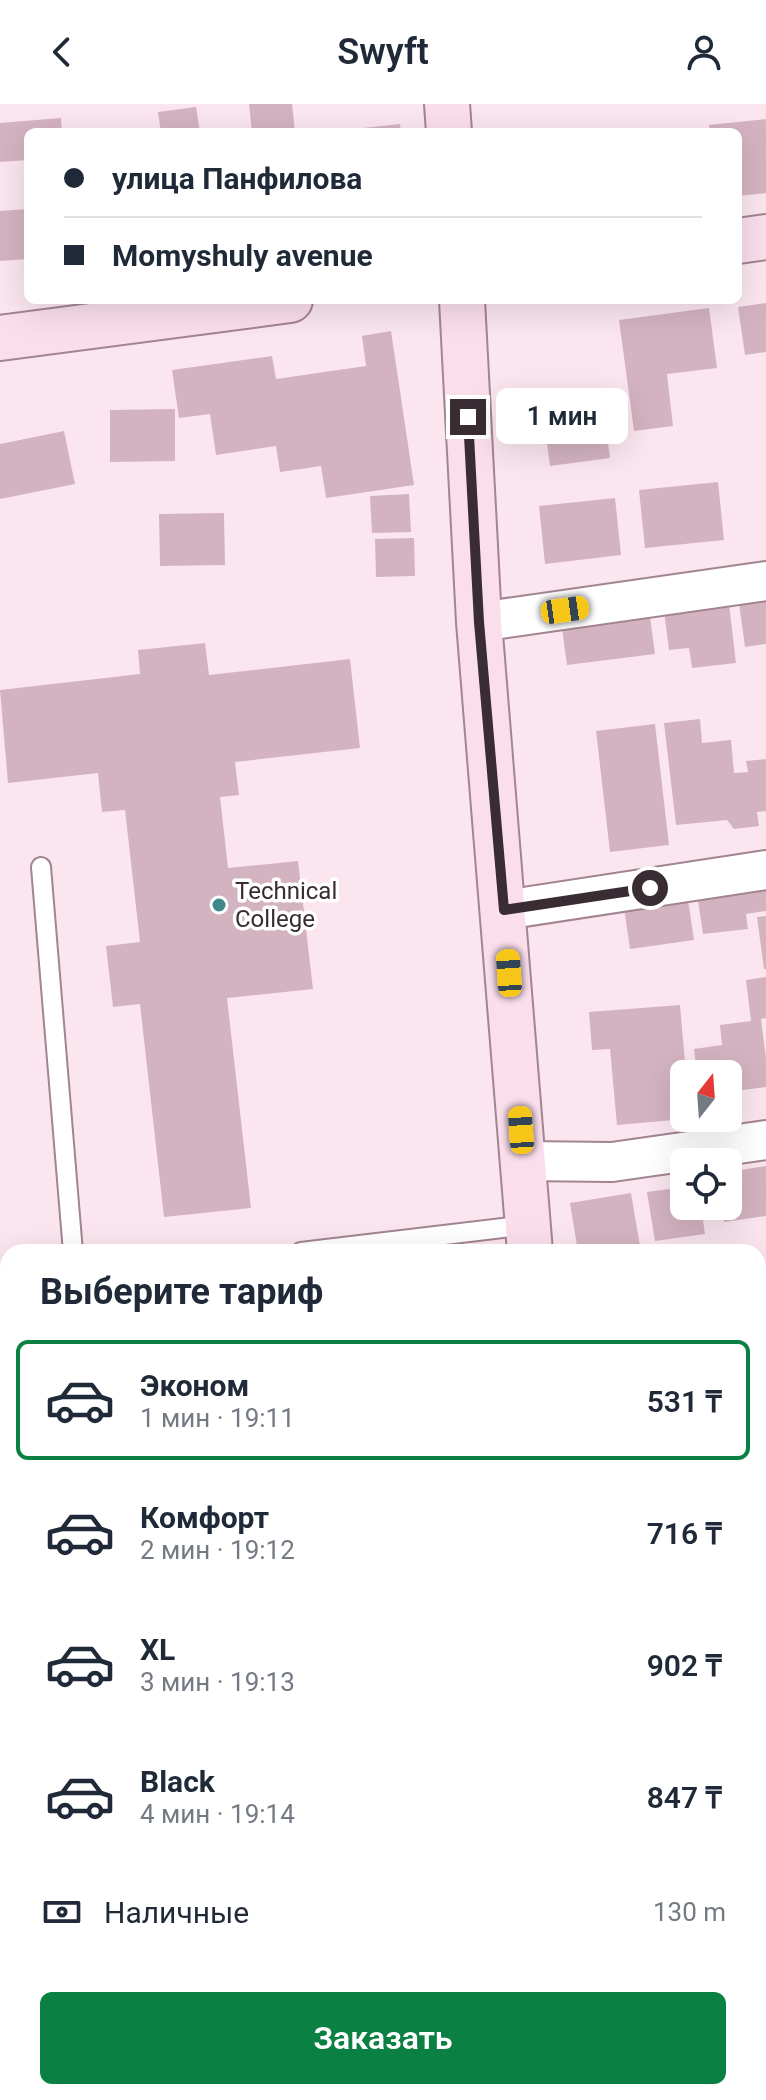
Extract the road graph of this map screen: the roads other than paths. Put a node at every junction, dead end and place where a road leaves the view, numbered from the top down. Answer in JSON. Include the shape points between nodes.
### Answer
{"nodes":[{"id":1,"x":447,"y":104,"type":"edge"},
{"id":2,"x":449,"y":128,"type":"edge"},
{"id":3,"x":766,"y":237,"type":"edge"},
{"id":4,"x":742,"y":240,"type":"edge"},
{"id":5,"x":259,"y":304,"type":"edge"},
{"id":6,"x":462,"y":304,"type":"edge"},
{"id":7,"x":0,"y":338,"type":"edge"},
{"id":8,"x":766,"y":581,"type":"edge"},
{"id":9,"x":479,"y":622,"type":"junction"},
{"id":10,"x":41,"y":867,"type":"dead end"},
{"id":11,"x":766,"y":870,"type":"edge"},
{"id":12,"x":504,"y":910,"type":"junction"},
{"id":13,"x":766,"y":1140,"type":"edge"},
{"id":14,"x":523,"y":1161,"type":"junction"},
{"id":15,"x":529,"y":1239,"type":"edge"},
{"id":16,"x":72,"y":1244,"type":"edge"},
{"id":17,"x":441,"y":1244,"type":"edge"}],
"edges":[{"from":1,"to":2,"type":"main road"},
{"from":3,"to":4,"type":"main road"},
{"from":5,"to":7,"type":"main road"},
{"from":6,"to":9,"type":"main road"},
{"from":8,"to":9,"type":"street"},
{"from":9,"to":12,"type":"main road"},
{"from":10,"to":16,"type":"lane"},
{"from":11,"to":12,"type":"street"},
{"from":12,"to":14,"type":"main road"},
{"from":13,"to":14,"type":"street","via":[[612,1162]]},
{"from":14,"to":15,"type":"main road"},
{"from":15,"to":17,"type":"lane"}]}
